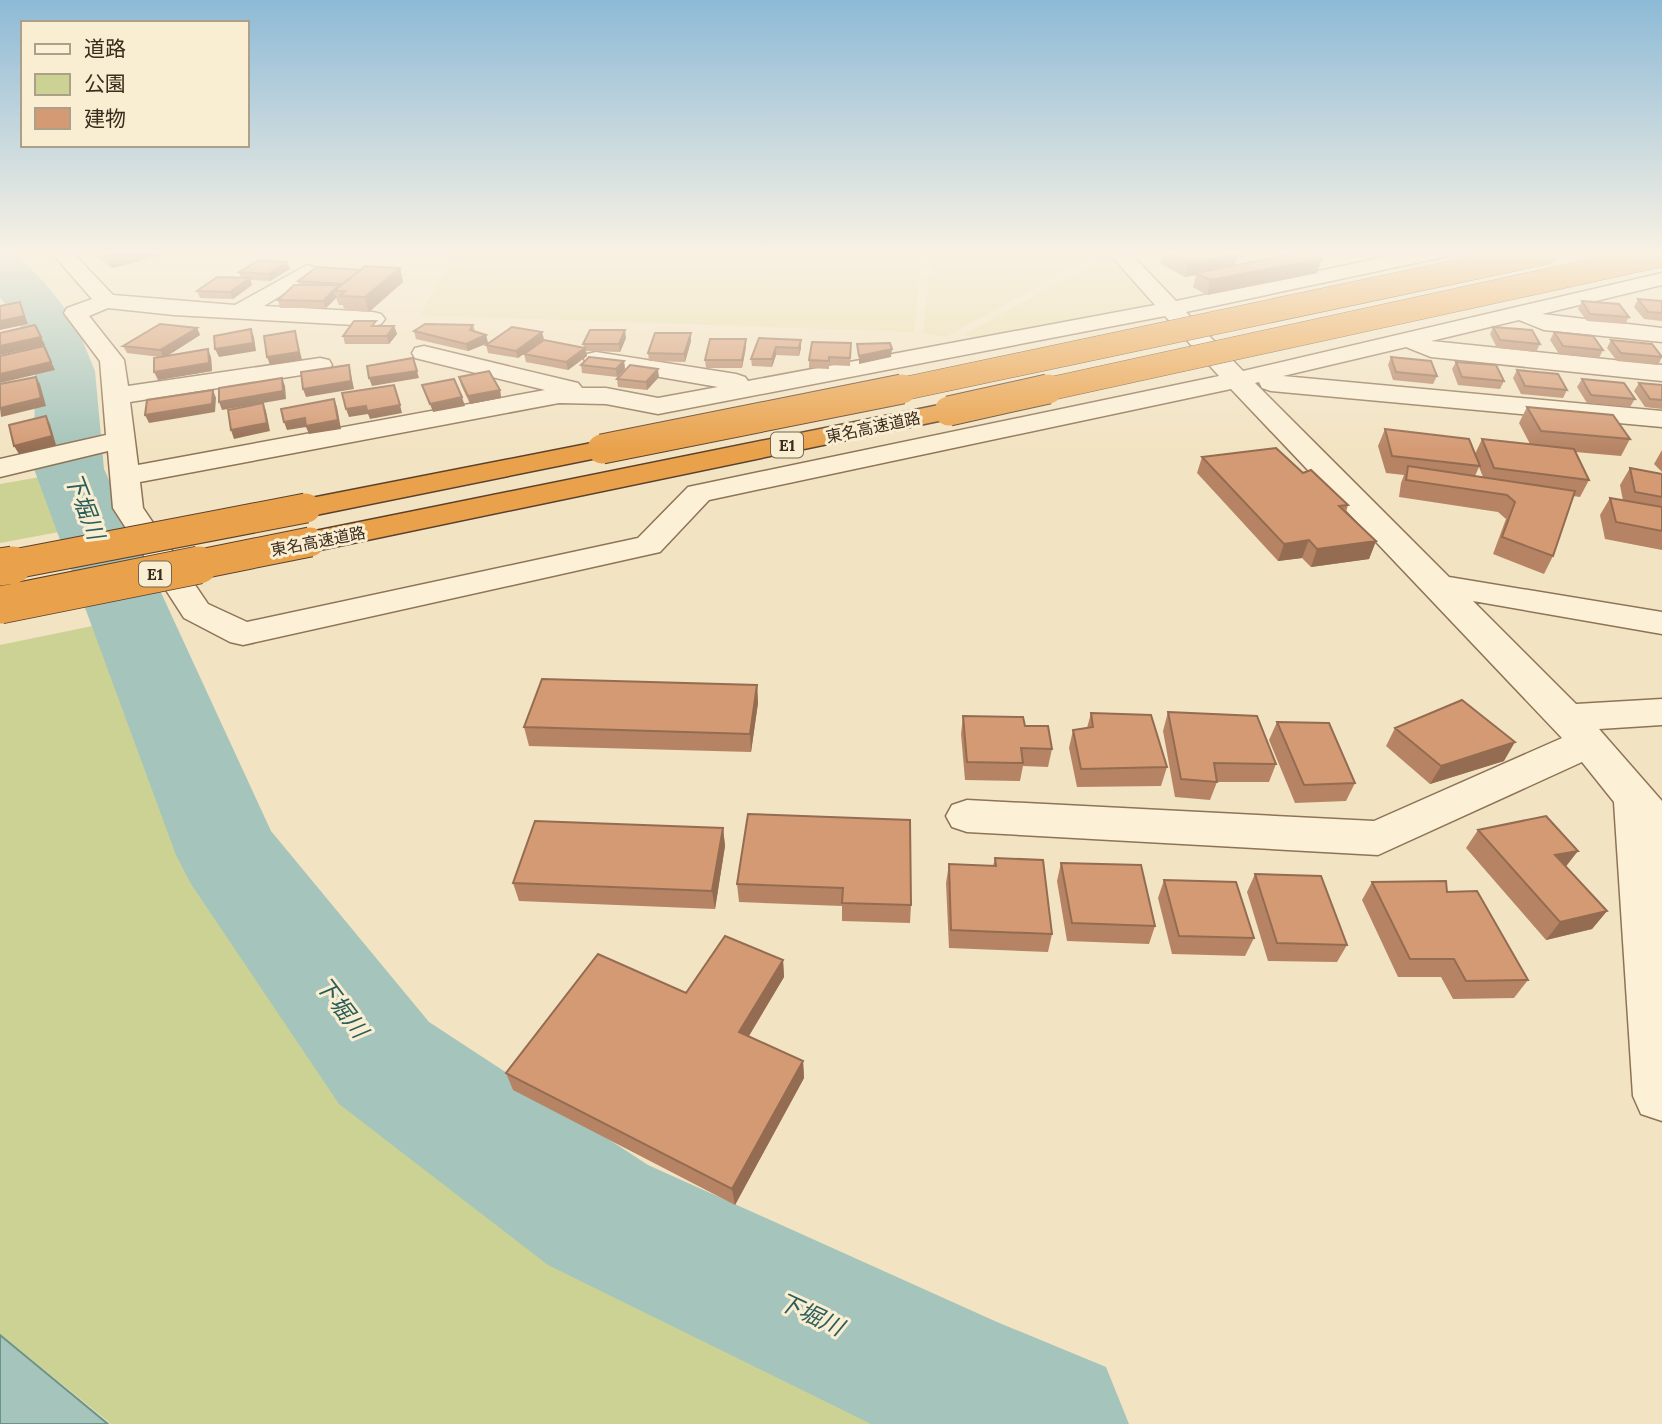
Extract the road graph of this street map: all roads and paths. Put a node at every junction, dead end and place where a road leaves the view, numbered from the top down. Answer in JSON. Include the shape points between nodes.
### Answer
{"nodes":[{"id":1,"x":79,"y":318,"type":"edge"},
{"id":2,"x":363,"y":318,"type":"edge"},
{"id":3,"x":1119,"y":318,"type":"edge"},
{"id":4,"x":1182,"y":318,"type":"edge"},
{"id":5,"x":1237,"y":318,"type":"edge"},
{"id":6,"x":1374,"y":318,"type":"edge"},
{"id":7,"x":1497,"y":318,"type":"edge"},
{"id":8,"x":1533,"y":318,"type":"edge"},
{"id":9,"x":373,"y":319,"type":"edge"},
{"id":10,"x":1662,"y":335,"type":"edge"},
{"id":11,"x":1408,"y":340,"type":"junction"},
{"id":12,"x":425,"y":353,"type":"dead end"},
{"id":13,"x":596,"y":359,"type":"edge"},
{"id":14,"x":320,"y":365,"type":"dead end"},
{"id":15,"x":1662,"y":373,"type":"edge"},
{"id":16,"x":1237,"y":380,"type":"junction"},
{"id":17,"x":762,"y":387,"type":"junction"},
{"id":18,"x":116,"y":396,"type":"junction"},
{"id":19,"x":606,"y":396,"type":"junction"},
{"id":20,"x":1662,"y":419,"type":"edge"},
{"id":21,"x":111,"y":442,"type":"junction"},
{"id":22,"x":0,"y":468,"type":"edge"},
{"id":23,"x":124,"y":477,"type":"junction"},
{"id":24,"x":0,"y":567,"type":"edge"},
{"id":25,"x":1438,"y":585,"type":"junction"},
{"id":26,"x":0,"y":605,"type":"edge"},
{"id":27,"x":1662,"y":623,"type":"edge"},
{"id":28,"x":1662,"y":712,"type":"edge"},
{"id":29,"x":1578,"y":730,"type":"junction"},
{"id":30,"x":1648,"y":813,"type":"edge"},
{"id":31,"x":967,"y":816,"type":"dead end"},
{"id":32,"x":1660,"y":1096,"type":"dead end"}],
"edges":[{"from":1,"to":18,"type":"street","via":[[112,360]]},
{"from":2,"to":9,"type":"street"},
{"from":3,"to":17,"type":"street"},
{"from":4,"to":16,"type":"street"},
{"from":5,"to":24,"type":"highway","name":"東名高速道路","number":"E1","bridge":true,"via":[[929,384]]},
{"from":6,"to":26,"type":"highway","name":"東名高速道路","number":"E1","bridge":true,"via":[[625,479]]},
{"from":7,"to":11,"type":"street"},
{"from":8,"to":10,"type":"street"},
{"from":11,"to":15,"type":"street","via":[[1432,350]]},
{"from":11,"to":16,"type":"street"},
{"from":12,"to":19,"type":"street"},
{"from":13,"to":17,"type":"street"},
{"from":14,"to":18,"type":"street"},
{"from":16,"to":20,"type":"street"},
{"from":16,"to":23,"type":"street","via":[[699,494],[649,545],[243,634],[196,611],[128,508]]},
{"from":16,"to":25,"type":"street"},
{"from":17,"to":19,"type":"street","via":[[658,406]]},
{"from":18,"to":21,"type":"street"},
{"from":19,"to":23,"type":"street","via":[[559,395]]},
{"from":21,"to":22,"type":"street"},
{"from":21,"to":23,"type":"street"},
{"from":25,"to":27,"type":"street"},
{"from":25,"to":29,"type":"street"},
{"from":28,"to":29,"type":"street"},
{"from":29,"to":30,"type":"street"},
{"from":29,"to":31,"type":"street","via":[[1378,838]]},
{"from":30,"to":32,"type":"street"}]}
